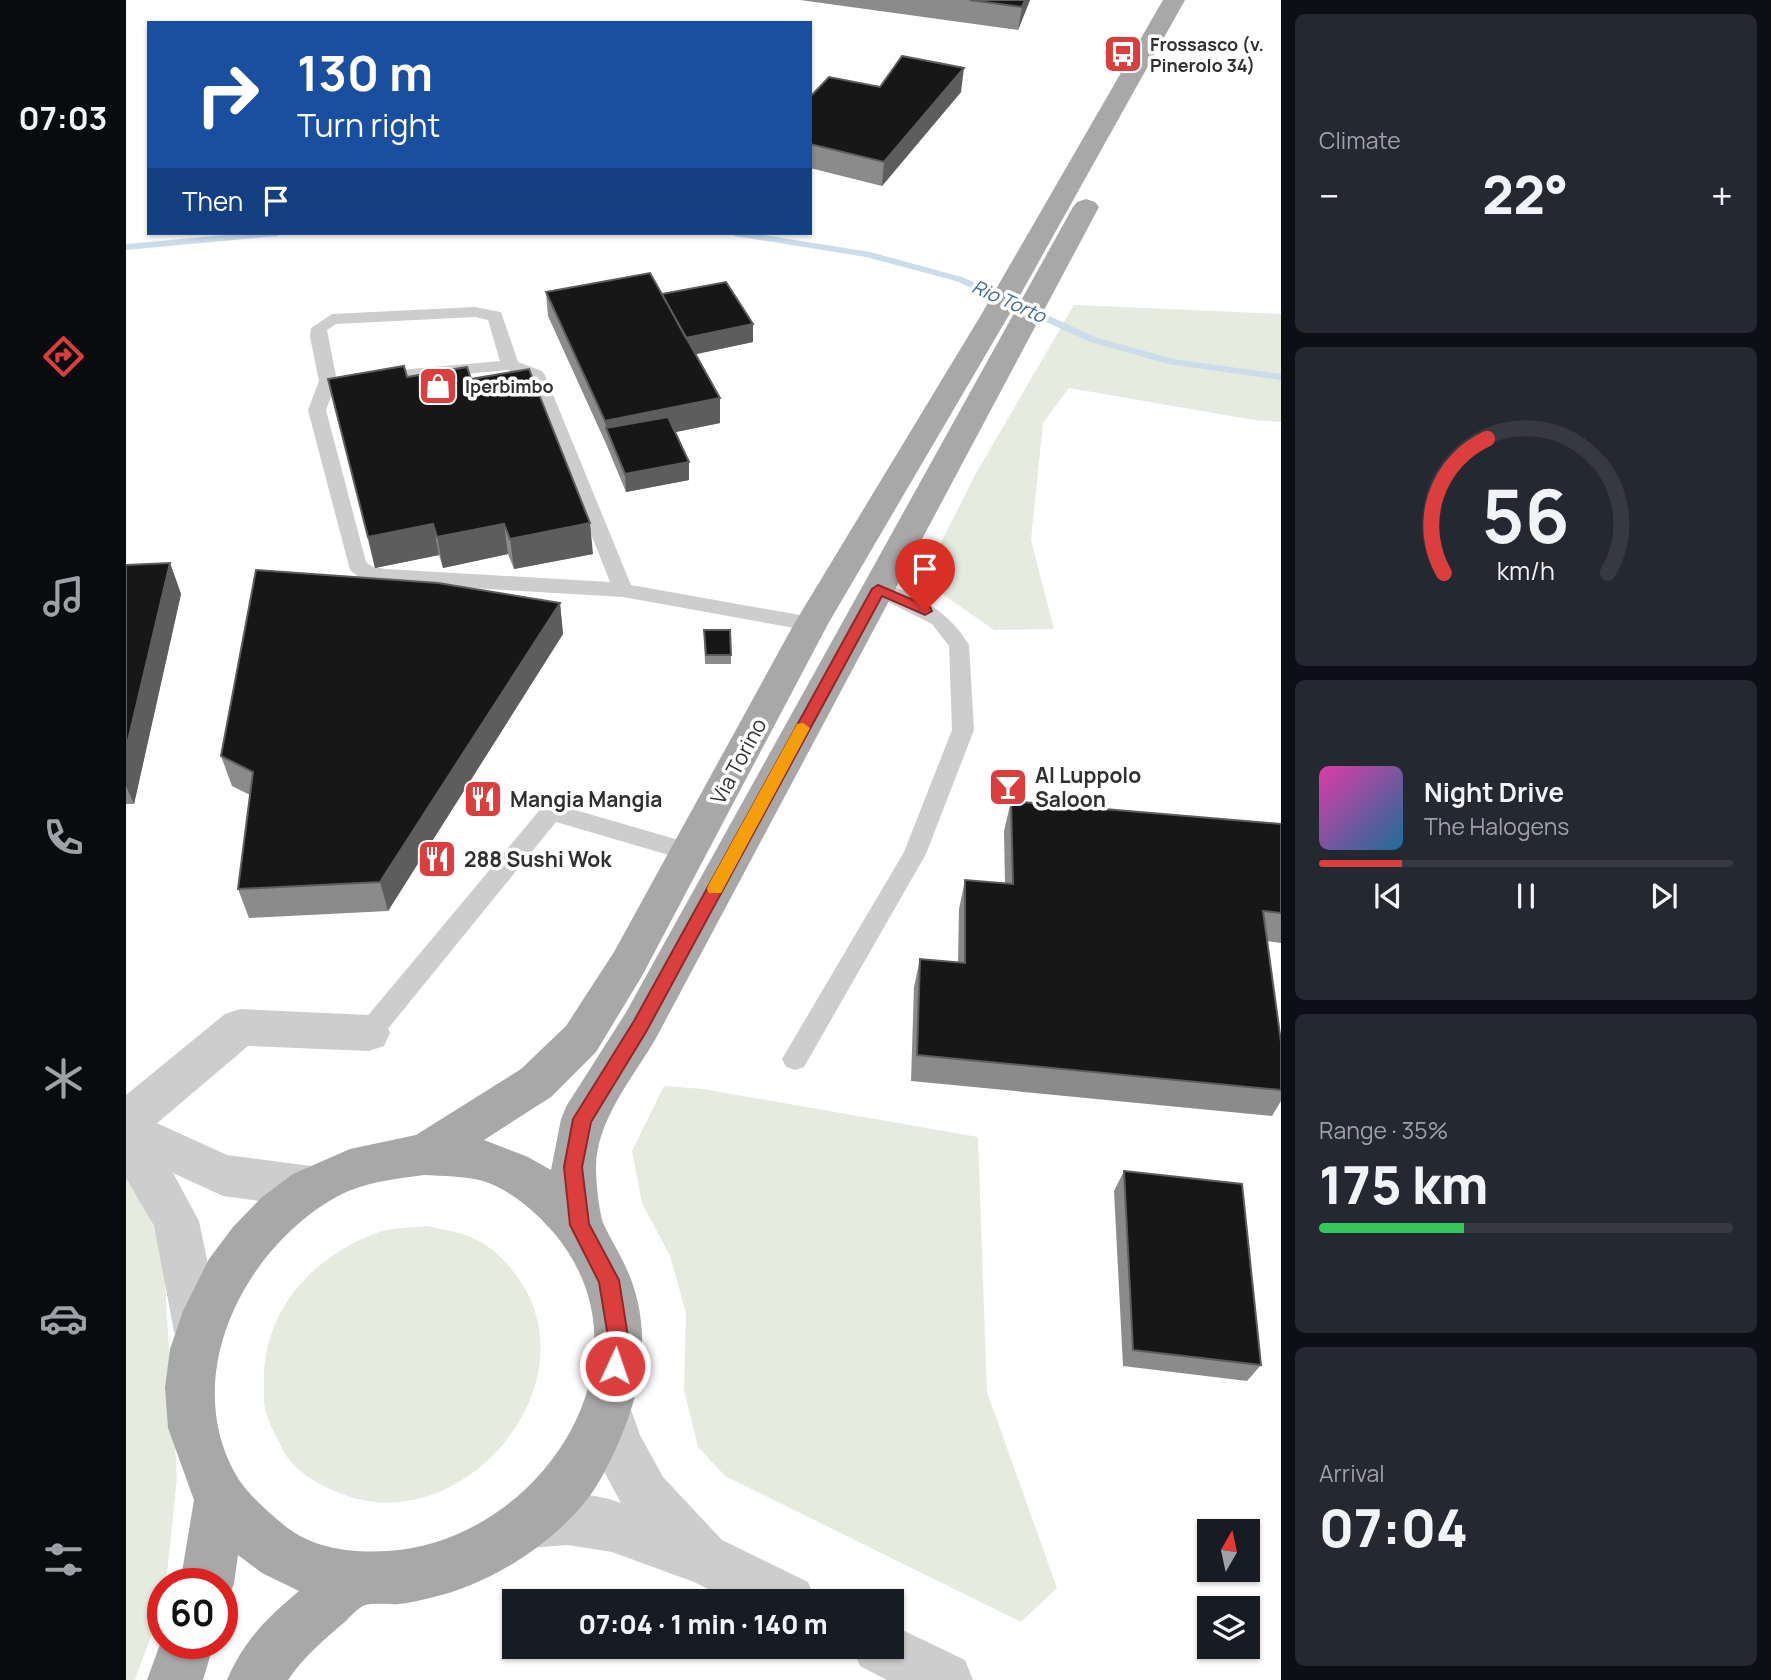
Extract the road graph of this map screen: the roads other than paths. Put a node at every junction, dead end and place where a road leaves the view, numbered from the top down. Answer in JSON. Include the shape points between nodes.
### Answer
{"nodes":[{"id":1,"x":1184,"y":5,"type":"edge"},
{"id":2,"x":1162,"y":69,"type":"dead end"},
{"id":3,"x":1097,"y":187,"type":"dead end"},
{"id":4,"x":1018,"y":304,"type":"junction"},
{"id":5,"x":510,"y":365,"type":"junction"},
{"id":6,"x":341,"y":380,"type":"junction"},
{"id":7,"x":878,"y":589,"type":"junction"},
{"id":8,"x":623,"y":590,"type":"junction"},
{"id":9,"x":811,"y":624,"type":"junction"},
{"id":10,"x":689,"y":852,"type":"junction"},
{"id":11,"x":369,"y":1033,"type":"joint"},
{"id":12,"x":795,"y":1059,"type":"dead end"},
{"id":13,"x":126,"y":1122,"type":"edge"},
{"id":14,"x":126,"y":1129,"type":"edge"},
{"id":15,"x":126,"y":1136,"type":"edge"},
{"id":16,"x":424,"y":1154,"type":"junction"},
{"id":17,"x":311,"y":1187,"type":"junction"},
{"id":18,"x":580,"y":1225,"type":"junction"},
{"id":19,"x":198,"y":1331,"type":"junction"},
{"id":20,"x":607,"y":1411,"type":"junction"},
{"id":21,"x":220,"y":1499,"type":"junction"},
{"id":22,"x":530,"y":1522,"type":"junction"},
{"id":23,"x":706,"y":1560,"type":"junction"},
{"id":24,"x":209,"y":1568,"type":"edge"},
{"id":25,"x":354,"y":1578,"type":"junction"},
{"id":26,"x":765,"y":1589,"type":"edge"},
{"id":27,"x":182,"y":1659,"type":"edge"},
{"id":28,"x":903,"y":1659,"type":"edge"},
{"id":29,"x":175,"y":1680,"type":"edge"},
{"id":30,"x":255,"y":1680,"type":"edge"},
{"id":31,"x":945,"y":1680,"type":"edge"}],
"edges":[{"from":1,"to":2,"type":"main road"},
{"from":1,"to":4,"type":"main road"},
{"from":3,"to":4,"type":"main road"},
{"from":4,"to":7,"type":"main road"},
{"from":4,"to":9,"type":"main road","name":"Via Torino"},
{"from":5,"to":6,"type":"lane"},
{"from":5,"to":6,"type":"lane","via":[[495,316],[475,312],[332,320],[319,327],[318,337]]},
{"from":5,"to":8,"type":"lane","via":[[536,375]]},
{"from":6,"to":8,"type":"lane","via":[[317,410],[357,565],[367,573]]},
{"from":7,"to":12,"type":"lane","via":[[939,619],[959,645],[963,730],[915,854]]},
{"from":7,"to":18,"type":"main road","via":[[640,1027],[583,1119],[573,1167]]},
{"from":8,"to":9,"type":"lane"},
{"from":9,"to":10,"type":"main road","name":"Via Torino"},
{"from":10,"to":11,"type":"lane","via":[[551,812]]},
{"from":10,"to":16,"type":"main road","name":"Via Torino","via":[[581,1039],[536,1083]]},
{"from":11,"to":13,"type":"street","via":[[240,1027]]},
{"from":14,"to":17,"type":"street","via":[[223,1175]]},
{"from":15,"to":19,"type":"street","via":[[176,1222]]},
{"from":16,"to":17,"type":"main road","via":[[366,1163]]},
{"from":16,"to":18,"type":"main road","via":[[484,1161],[537,1185]]},
{"from":17,"to":19,"type":"main road","via":[[262,1225],[223,1274]]},
{"from":18,"to":20,"type":"main road","via":[[609,1280],[619,1343]]},
{"from":19,"to":21,"type":"main road","via":[[189,1389],[196,1446]]},
{"from":20,"to":22,"type":"main road","via":[[573,1476]]},
{"from":20,"to":23,"type":"street","via":[[618,1446],[645,1495]]},
{"from":21,"to":24,"type":"main road"},
{"from":21,"to":25,"type":"main road","via":[[255,1537],[300,1565]]},
{"from":22,"to":23,"type":"street","via":[[567,1519],[612,1526]]},
{"from":22,"to":25,"type":"main road","via":[[476,1557],[416,1576]]},
{"from":23,"to":26,"type":"street"},
{"from":25,"to":30,"type":"main road","via":[[281,1642]]},
{"from":27,"to":29,"type":"main road"},
{"from":28,"to":31,"type":"street"}]}
